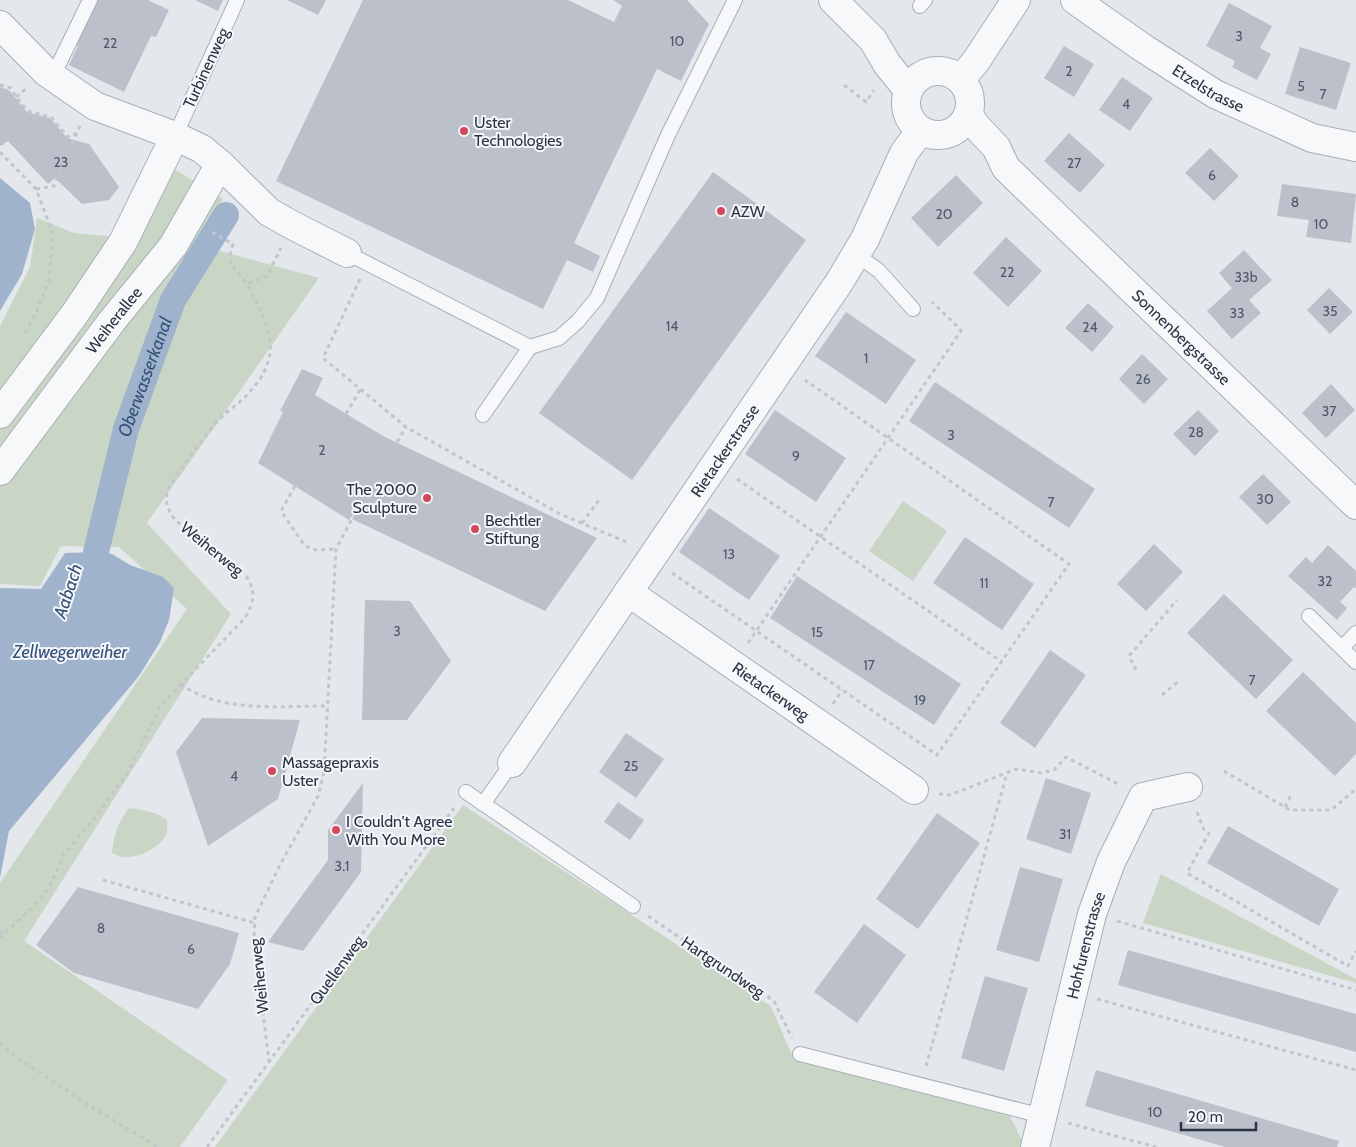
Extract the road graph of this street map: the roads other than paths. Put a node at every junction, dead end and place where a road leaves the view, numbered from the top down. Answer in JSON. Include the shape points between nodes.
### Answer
{"nodes":[{"id":1,"x":90,"y":0,"type":"edge"},
{"id":2,"x":237,"y":0,"type":"edge"},
{"id":3,"x":735,"y":0,"type":"edge"},
{"id":4,"x":833,"y":0,"type":"edge"},
{"id":5,"x":1016,"y":0,"type":"edge"},
{"id":6,"x":1075,"y":0,"type":"edge"},
{"id":7,"x":0,"y":25,"type":"edge"},
{"id":8,"x":53,"y":76,"type":"junction"},
{"id":9,"x":961,"y":79,"type":"junction"},
{"id":10,"x":918,"y":81,"type":"junction"},
{"id":11,"x":962,"y":124,"type":"junction"},
{"id":12,"x":920,"y":131,"type":"junction"},
{"id":13,"x":175,"y":136,"type":"junction"},
{"id":14,"x":1356,"y":147,"type":"edge"},
{"id":15,"x":220,"y":164,"type":"junction"},
{"id":16,"x":856,"y":254,"type":"junction"},
{"id":17,"x":357,"y":258,"type":"joint"},
{"id":18,"x":913,"y":309,"type":"dead end"},
{"id":19,"x":530,"y":347,"type":"junction"},
{"id":20,"x":0,"y":414,"type":"edge"},
{"id":21,"x":483,"y":415,"type":"dead end"},
{"id":22,"x":0,"y":471,"type":"edge"},
{"id":23,"x":1356,"y":505,"type":"edge"},
{"id":24,"x":628,"y":592,"type":"junction"},
{"id":25,"x":1309,"y":616,"type":"dead end"},
{"id":26,"x":1356,"y":633,"type":"edge"},
{"id":27,"x":1342,"y":648,"type":"junction"},
{"id":28,"x":1356,"y":662,"type":"edge"},
{"id":29,"x":512,"y":763,"type":"joint"},
{"id":30,"x":1188,"y":787,"type":"dead end"},
{"id":31,"x":914,"y":790,"type":"road end"},
{"id":32,"x":466,"y":792,"type":"road end"},
{"id":33,"x":483,"y":804,"type":"junction"},
{"id":34,"x":633,"y":906,"type":"road end"},
{"id":35,"x":800,"y":1054,"type":"road end"},
{"id":36,"x":1042,"y":1116,"type":"junction"},
{"id":37,"x":1035,"y":1147,"type":"edge"}],
"edges":[{"from":1,"to":8,"type":"lane"},
{"from":2,"to":13,"type":"lane","name":"Turbinenweg"},
{"from":3,"to":19,"type":"lane","via":[[668,135],[597,298],[560,338]]},
{"from":4,"to":10,"type":"street","via":[[873,40],[898,52]]},
{"from":5,"to":9,"type":"street"},
{"from":6,"to":14,"type":"street","name":"Etzelstrasse","via":[[1215,94],[1312,138]]},
{"from":7,"to":8,"type":"street"},
{"from":8,"to":13,"type":"street","via":[[95,106]]},
{"from":9,"to":10,"type":"street","via":[[939,71]]},
{"from":9,"to":11,"type":"street","via":[[971,102]]},
{"from":10,"to":12,"type":"street","via":[[906,108]]},
{"from":11,"to":12,"type":"street","via":[[943,136],[931,136]]},
{"from":11,"to":23,"type":"street","name":"Sonnenbergstrasse","via":[[976,126],[996,147],[1006,168]]},
{"from":12,"to":16,"type":"street","name":"Rietackerstrasse","via":[[904,153]]},
{"from":13,"to":15,"type":"street","via":[[202,149]]},
{"from":13,"to":20,"type":"street","via":[[123,242],[74,315]]},
{"from":15,"to":17,"type":"street","via":[[269,212]]},
{"from":15,"to":22,"type":"street","name":"Weiherallee","via":[[173,246],[112,320]]},
{"from":16,"to":18,"type":"lane","via":[[879,271]]},
{"from":16,"to":24,"type":"street","name":"Rietackerstrasse"},
{"from":17,"to":19,"type":"lane"},
{"from":19,"to":21,"type":"lane"},
{"from":24,"to":29,"type":"street","name":"Rietackerstrasse"},
{"from":24,"to":31,"type":"street","name":"Rietackerweg"},
{"from":25,"to":27,"type":"lane"},
{"from":26,"to":27,"type":"lane"},
{"from":27,"to":28,"type":"lane"},
{"from":29,"to":33,"type":"lane"},
{"from":30,"to":36,"type":"street","name":"Hohfurenstrasse","via":[[1143,797],[1111,862],[1092,914]]},
{"from":32,"to":33,"type":"lane"},
{"from":33,"to":34,"type":"lane"},
{"from":35,"to":36,"type":"lane"},
{"from":36,"to":37,"type":"street","name":"Hohfurenstrasse"}]}
